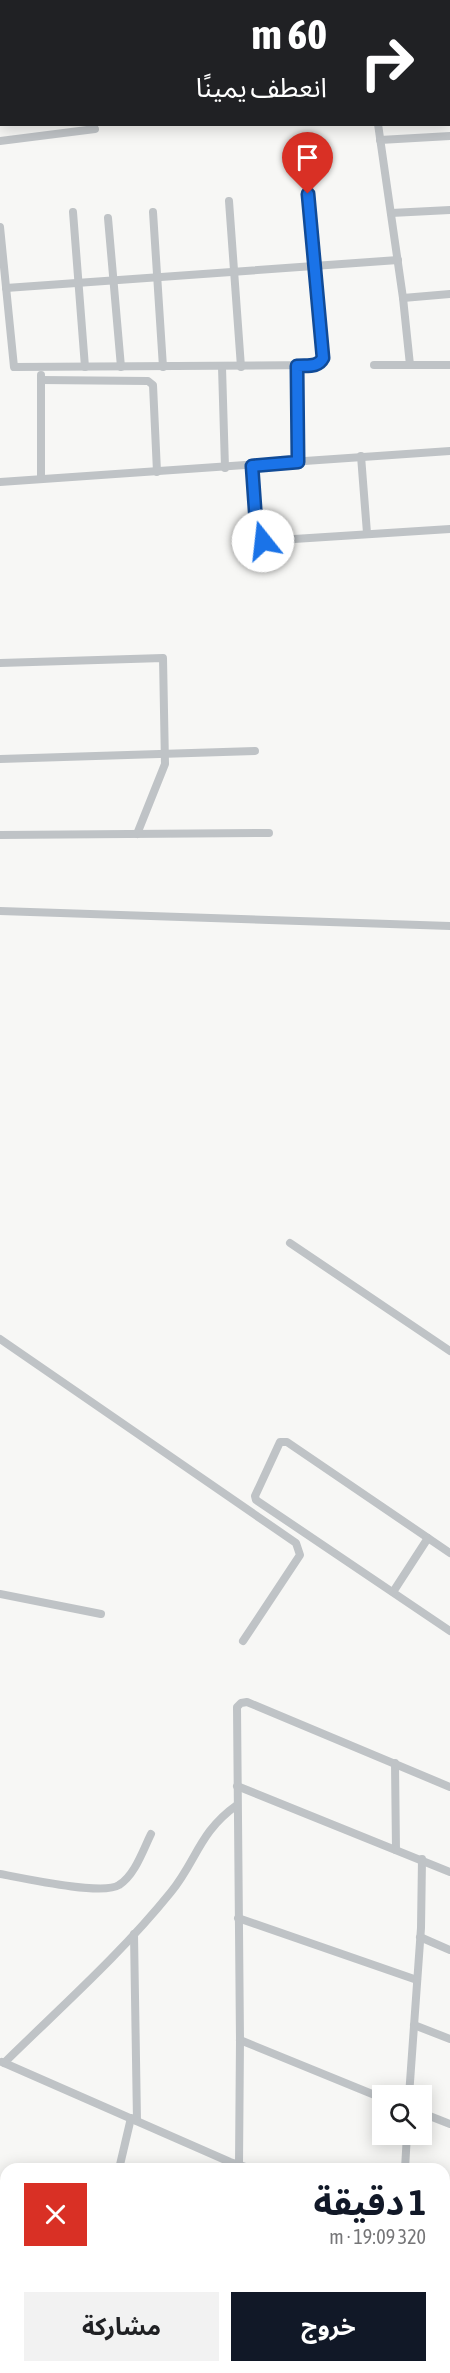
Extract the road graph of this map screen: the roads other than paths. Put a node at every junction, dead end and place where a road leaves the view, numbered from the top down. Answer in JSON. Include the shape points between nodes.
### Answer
{"nodes":[{"id":1,"x":378,"y":126,"type":"edge"},
{"id":2,"x":95,"y":129,"type":"dead end"},
{"id":3,"x":450,"y":136,"type":"edge"},
{"id":4,"x":380,"y":140,"type":"junction"},
{"id":5,"x":0,"y":141,"type":"edge"},
{"id":6,"x":308,"y":194,"type":"dead end"},
{"id":7,"x":230,"y":201,"type":"dead end"},
{"id":8,"x":450,"y":210,"type":"edge"},
{"id":9,"x":73,"y":212,"type":"dead end"},
{"id":10,"x":153,"y":212,"type":"dead end"},
{"id":11,"x":391,"y":213,"type":"junction"},
{"id":12,"x":108,"y":218,"type":"dead end"},
{"id":13,"x":0,"y":227,"type":"edge"},
{"id":14,"x":398,"y":260,"type":"junction"},
{"id":15,"x":315,"y":266,"type":"junction"},
{"id":16,"x":236,"y":272,"type":"junction"},
{"id":17,"x":158,"y":277,"type":"junction"},
{"id":18,"x":114,"y":280,"type":"junction"},
{"id":19,"x":79,"y":283,"type":"junction"},
{"id":20,"x":6,"y":288,"type":"junction"},
{"id":21,"x":450,"y":294,"type":"edge"},
{"id":22,"x":403,"y":298,"type":"junction"},
{"id":23,"x":374,"y":365,"type":"dead end"},
{"id":24,"x":410,"y":365,"type":"junction"},
{"id":25,"x":450,"y":365,"type":"edge"},
{"id":26,"x":297,"y":366,"type":"junction"},
{"id":27,"x":121,"y":367,"type":"junction"},
{"id":28,"x":163,"y":367,"type":"junction"},
{"id":29,"x":222,"y":367,"type":"junction"},
{"id":30,"x":241,"y":367,"type":"junction"},
{"id":31,"x":41,"y":368,"type":"junction"},
{"id":32,"x":85,"y":368,"type":"junction"},
{"id":33,"x":41,"y":380,"type":"junction"},
{"id":34,"x":450,"y":451,"type":"edge"},
{"id":35,"x":361,"y":456,"type":"junction"},
{"id":36,"x":298,"y":462,"type":"junction"},
{"id":37,"x":252,"y":466,"type":"junction"},
{"id":38,"x":225,"y":468,"type":"junction"},
{"id":39,"x":157,"y":472,"type":"junction"},
{"id":40,"x":41,"y":479,"type":"junction"},
{"id":41,"x":0,"y":482,"type":"edge"},
{"id":42,"x":450,"y":529,"type":"edge"},
{"id":43,"x":367,"y":533,"type":"junction"},
{"id":44,"x":0,"y":663,"type":"edge"},
{"id":45,"x":255,"y":751,"type":"dead end"},
{"id":46,"x":166,"y":752,"type":"junction"},
{"id":47,"x":0,"y":759,"type":"edge"},
{"id":48,"x":269,"y":833,"type":"dead end"},
{"id":49,"x":137,"y":834,"type":"junction"},
{"id":50,"x":0,"y":835,"type":"edge"},
{"id":51,"x":0,"y":911,"type":"edge"},
{"id":52,"x":450,"y":926,"type":"edge"},
{"id":53,"x":290,"y":1243,"type":"dead end"},
{"id":54,"x":0,"y":1339,"type":"edge"},
{"id":55,"x":450,"y":1351,"type":"edge"},
{"id":56,"x":428,"y":1538,"type":"junction"},
{"id":57,"x":450,"y":1553,"type":"edge"},
{"id":58,"x":393,"y":1592,"type":"junction"},
{"id":59,"x":0,"y":1594,"type":"edge"},
{"id":60,"x":101,"y":1614,"type":"dead end"},
{"id":61,"x":450,"y":1631,"type":"edge"},
{"id":62,"x":243,"y":1641,"type":"dead end"},
{"id":63,"x":395,"y":1763,"type":"junction"},
{"id":64,"x":237,"y":1786,"type":"junction"},
{"id":65,"x":450,"y":1787,"type":"edge"},
{"id":66,"x":237,"y":1805,"type":"junction"},
{"id":67,"x":151,"y":1834,"type":"dead end"},
{"id":68,"x":396,"y":1850,"type":"junction"},
{"id":69,"x":422,"y":1859,"type":"junction"},
{"id":70,"x":450,"y":1872,"type":"edge"},
{"id":71,"x":0,"y":1874,"type":"edge"},
{"id":72,"x":238,"y":1918,"type":"junction"},
{"id":73,"x":134,"y":1934,"type":"junction"},
{"id":74,"x":420,"y":1937,"type":"junction"},
{"id":75,"x":450,"y":1950,"type":"edge"},
{"id":76,"x":417,"y":1980,"type":"junction"},
{"id":77,"x":414,"y":2025,"type":"junction"},
{"id":78,"x":450,"y":2039,"type":"edge"},
{"id":79,"x":240,"y":2040,"type":"junction"},
{"id":80,"x":2,"y":2062,"type":"edge"},
{"id":81,"x":410,"y":2085,"type":"edge"},
{"id":82,"x":372,"y":2094,"type":"edge"},
{"id":83,"x":432,"y":2117,"type":"edge"},
{"id":84,"x":134,"y":2119,"type":"junction"},
{"id":85,"x":450,"y":2124,"type":"edge"},
{"id":86,"x":406,"y":2145,"type":"edge"},
{"id":87,"x":120,"y":2163,"type":"edge"},
{"id":88,"x":229,"y":2163,"type":"edge"},
{"id":89,"x":233,"y":2163,"type":"edge"},
{"id":90,"x":405,"y":2163,"type":"edge"}],
"edges":[{"from":1,"to":4,"type":"street"},
{"from":2,"to":5,"type":"street"},
{"from":3,"to":4,"type":"street"},
{"from":4,"to":11,"type":"street"},
{"from":6,"to":15,"type":"street"},
{"from":7,"to":16,"type":"street"},
{"from":8,"to":11,"type":"street"},
{"from":9,"to":19,"type":"street"},
{"from":10,"to":17,"type":"street"},
{"from":11,"to":14,"type":"street"},
{"from":12,"to":18,"type":"street"},
{"from":13,"to":20,"type":"street"},
{"from":14,"to":15,"type":"street"},
{"from":14,"to":22,"type":"street"},
{"from":15,"to":16,"type":"street"},
{"from":15,"to":26,"type":"street","via":[[323,358],[315,365]]},
{"from":16,"to":17,"type":"street"},
{"from":16,"to":30,"type":"street"},
{"from":17,"to":18,"type":"street"},
{"from":17,"to":28,"type":"street"},
{"from":18,"to":19,"type":"street"},
{"from":18,"to":27,"type":"street"},
{"from":19,"to":20,"type":"street"},
{"from":19,"to":32,"type":"street"},
{"from":20,"to":31,"type":"street","via":[[14,367]]},
{"from":21,"to":22,"type":"street"},
{"from":22,"to":24,"type":"street"},
{"from":23,"to":24,"type":"street"},
{"from":24,"to":25,"type":"street"},
{"from":26,"to":30,"type":"street"},
{"from":26,"to":36,"type":"street"},
{"from":27,"to":28,"type":"street"},
{"from":27,"to":32,"type":"street"},
{"from":28,"to":29,"type":"street"},
{"from":29,"to":30,"type":"street"},
{"from":29,"to":38,"type":"street"},
{"from":31,"to":32,"type":"street"},
{"from":31,"to":33,"type":"street"},
{"from":33,"to":39,"type":"street","via":[[148,381],[153,385]]},
{"from":33,"to":40,"type":"street"},
{"from":34,"to":35,"type":"street"},
{"from":35,"to":36,"type":"street"},
{"from":35,"to":43,"type":"street"},
{"from":36,"to":37,"type":"street"},
{"from":37,"to":38,"type":"street"},
{"from":37,"to":43,"type":"street","via":[[259,540]]},
{"from":38,"to":39,"type":"street"},
{"from":39,"to":40,"type":"street"},
{"from":40,"to":41,"type":"street"},
{"from":42,"to":43,"type":"street"},
{"from":44,"to":46,"type":"street","via":[[162,657]]},
{"from":45,"to":46,"type":"street"},
{"from":46,"to":47,"type":"street"},
{"from":46,"to":49,"type":"street","via":[[164,767]]},
{"from":48,"to":49,"type":"street"},
{"from":49,"to":50,"type":"street"},
{"from":51,"to":52,"type":"street"},
{"from":53,"to":55,"type":"street"},
{"from":54,"to":62,"type":"street","via":[[296,1543],[300,1555]]},
{"from":56,"to":57,"type":"street"},
{"from":56,"to":58,"type":"street"},
{"from":56,"to":58,"type":"street","via":[[287,1442],[280,1442],[254,1498]]},
{"from":58,"to":61,"type":"street"},
{"from":59,"to":60,"type":"street"},
{"from":63,"to":64,"type":"street","via":[[247,1702],[241,1703],[236,1712]]},
{"from":63,"to":65,"type":"street"},
{"from":63,"to":68,"type":"street"},
{"from":64,"to":66,"type":"street"},
{"from":64,"to":68,"type":"street"},
{"from":66,"to":72,"type":"street"},
{"from":66,"to":73,"type":"street","via":[[208,1831],[173,1890]]},
{"from":67,"to":71,"type":"street","via":[[131,1873],[118,1886],[101,1889]]},
{"from":68,"to":69,"type":"street"},
{"from":69,"to":70,"type":"street"},
{"from":69,"to":74,"type":"street"},
{"from":72,"to":76,"type":"street"},
{"from":72,"to":79,"type":"street"},
{"from":73,"to":80,"type":"street"},
{"from":73,"to":84,"type":"street"},
{"from":74,"to":75,"type":"street"},
{"from":74,"to":76,"type":"street"},
{"from":76,"to":77,"type":"street"},
{"from":77,"to":78,"type":"street"},
{"from":77,"to":81,"type":"street"},
{"from":79,"to":82,"type":"street"},
{"from":79,"to":89,"type":"street"},
{"from":80,"to":84,"type":"street"},
{"from":83,"to":85,"type":"street"},
{"from":84,"to":87,"type":"street"},
{"from":84,"to":88,"type":"street"},
{"from":86,"to":90,"type":"street"}]}
